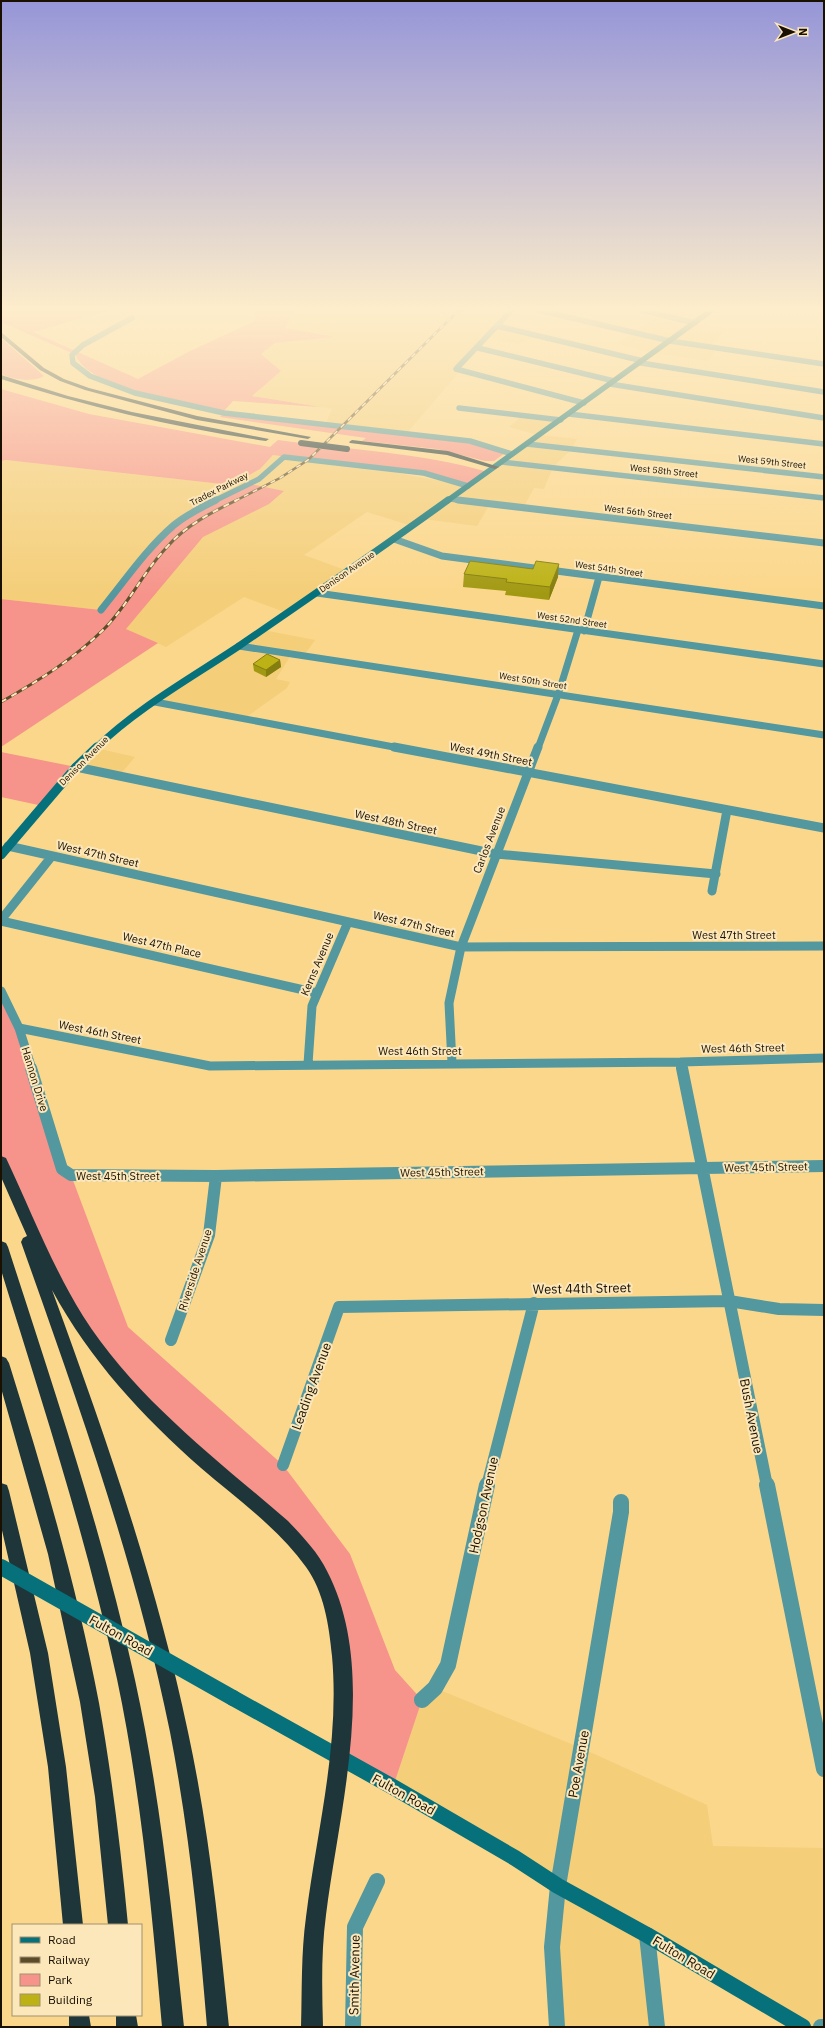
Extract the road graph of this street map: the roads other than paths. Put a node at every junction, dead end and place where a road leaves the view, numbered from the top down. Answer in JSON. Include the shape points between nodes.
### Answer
{"nodes":[{"id":1,"x":94,"y":405,"type":"edge"},
{"id":2,"x":145,"y":405,"type":"edge"},
{"id":3,"x":185,"y":405,"type":"edge"},
{"id":4,"x":582,"y":405,"type":"edge"},
{"id":5,"x":745,"y":405,"type":"edge"},
{"id":6,"x":459,"y":408,"type":"dead end"},
{"id":7,"x":569,"y":414,"type":"junction"},
{"id":8,"x":824,"y":418,"type":"edge"},
{"id":9,"x":561,"y":420,"type":"junction"},
{"id":10,"x":271,"y":439,"type":"dead end"},
{"id":11,"x":293,"y":442,"type":"dead end"},
{"id":12,"x":527,"y":444,"type":"junction"},
{"id":13,"x":824,"y":444,"type":"edge"},
{"id":14,"x":512,"y":454,"type":"junction"},
{"id":15,"x":502,"y":462,"type":"junction"},
{"id":16,"x":495,"y":467,"type":"junction"},
{"id":17,"x":488,"y":472,"type":"junction"},
{"id":18,"x":824,"y":477,"type":"edge"},
{"id":19,"x":468,"y":486,"type":"junction"},
{"id":20,"x":824,"y":498,"type":"edge"},
{"id":21,"x":450,"y":499,"type":"junction"},
{"id":22,"x":394,"y":539,"type":"junction"},
{"id":23,"x":824,"y":543,"type":"edge"},
{"id":24,"x":599,"y":577,"type":"junction"},
{"id":25,"x":317,"y":593,"type":"junction"},
{"id":26,"x":824,"y":606,"type":"edge"},
{"id":27,"x":101,"y":610,"type":"dead end"},
{"id":28,"x":581,"y":630,"type":"junction"},
{"id":29,"x":240,"y":646,"type":"junction"},
{"id":30,"x":824,"y":664,"type":"edge"},
{"id":31,"x":558,"y":695,"type":"junction"},
{"id":32,"x":154,"y":702,"type":"junction"},
{"id":33,"x":824,"y":735,"type":"edge"},
{"id":34,"x":76,"y":767,"type":"junction"},
{"id":35,"x":527,"y":772,"type":"junction"},
{"id":36,"x":727,"y":810,"type":"junction"},
{"id":37,"x":824,"y":828,"type":"edge"},
{"id":38,"x":8,"y":846,"type":"junction"},
{"id":39,"x":496,"y":854,"type":"junction"},
{"id":40,"x":1,"y":855,"type":"edge"},
{"id":41,"x":52,"y":856,"type":"junction"},
{"id":42,"x":716,"y":874,"type":"junction"},
{"id":43,"x":712,"y":892,"type":"dead end"},
{"id":44,"x":1,"y":920,"type":"edge"},
{"id":45,"x":348,"y":922,"type":"junction"},
{"id":46,"x":824,"y":946,"type":"edge"},
{"id":47,"x":461,"y":947,"type":"junction"},
{"id":48,"x":1,"y":991,"type":"edge"},
{"id":49,"x":317,"y":993,"type":"junction"},
{"id":50,"x":19,"y":1028,"type":"junction"},
{"id":51,"x":824,"y":1058,"type":"edge"},
{"id":52,"x":680,"y":1062,"type":"junction"},
{"id":53,"x":452,"y":1063,"type":"junction"},
{"id":54,"x":308,"y":1064,"type":"junction"},
{"id":55,"x":1,"y":1162,"type":"edge"},
{"id":56,"x":1,"y":1166,"type":"edge"},
{"id":57,"x":824,"y":1166,"type":"edge"},
{"id":58,"x":62,"y":1169,"type":"joint"},
{"id":59,"x":702,"y":1169,"type":"junction"},
{"id":60,"x":216,"y":1176,"type":"junction"},
{"id":61,"x":1,"y":1247,"type":"edge"},
{"id":62,"x":729,"y":1301,"type":"junction"},
{"id":63,"x":534,"y":1303,"type":"junction"},
{"id":64,"x":339,"y":1308,"type":"joint"},
{"id":65,"x":824,"y":1310,"type":"edge"},
{"id":66,"x":171,"y":1340,"type":"dead end"},
{"id":67,"x":1,"y":1363,"type":"edge"},
{"id":68,"x":283,"y":1465,"type":"dead end"},
{"id":69,"x":1,"y":1491,"type":"edge"},
{"id":70,"x":621,"y":1502,"type":"dead end"},
{"id":71,"x":1,"y":1568,"type":"edge"},
{"id":72,"x":422,"y":1700,"type":"dead end"},
{"id":73,"x":341,"y":1760,"type":"junction"},
{"id":74,"x":824,"y":1770,"type":"edge"},
{"id":75,"x":377,"y":1881,"type":"dead end"},
{"id":76,"x":558,"y":1886,"type":"junction"},
{"id":77,"x":73,"y":1924,"type":"edge"},
{"id":78,"x":118,"y":1924,"type":"edge"},
{"id":79,"x":646,"y":1935,"type":"junction"},
{"id":80,"x":79,"y":2016,"type":"edge"},
{"id":81,"x":126,"y":2016,"type":"edge"},
{"id":82,"x":80,"y":2027,"type":"edge"},
{"id":83,"x":127,"y":2027,"type":"edge"},
{"id":84,"x":173,"y":2027,"type":"edge"},
{"id":85,"x":218,"y":2027,"type":"edge"},
{"id":86,"x":312,"y":2027,"type":"edge"},
{"id":87,"x":353,"y":2027,"type":"edge"},
{"id":88,"x":557,"y":2027,"type":"edge"},
{"id":89,"x":657,"y":2027,"type":"edge"},
{"id":90,"x":803,"y":2027,"type":"edge"},
{"id":91,"x":821,"y":2027,"type":"edge"},
{"id":92,"x":824,"y":2027,"type":"edge"}],
"edges":[{"from":1,"to":10,"type":"highway","via":[[196,427]]},
{"from":2,"to":16,"type":"highway","via":[[197,418],[308,437],[435,451]]},
{"from":3,"to":14,"type":"street","via":[[244,416],[470,441]]},
{"from":4,"to":7,"type":"main road","name":"Denison Avenue"},
{"from":5,"to":8,"type":"street"},
{"from":6,"to":9,"type":"street"},
{"from":7,"to":9,"type":"main road","name":"Denison Avenue"},
{"from":7,"to":13,"type":"street"},
{"from":9,"to":12,"type":"main road","name":"Denison Avenue"},
{"from":11,"to":17,"type":"highway","bridge":true,"via":[[426,457]]},
{"from":12,"to":14,"type":"main road","name":"Denison Avenue"},
{"from":12,"to":18,"type":"street","name":"West 59th Street"},
{"from":14,"to":15,"type":"main road","name":"Denison Avenue"},
{"from":15,"to":16,"type":"main road","name":"Denison Avenue"},
{"from":15,"to":20,"type":"street","name":"West 58th Street"},
{"from":16,"to":17,"type":"main road","name":"Denison Avenue"},
{"from":17,"to":19,"type":"main road","name":"Denison Avenue"},
{"from":19,"to":21,"type":"main road","name":"Denison Avenue"},
{"from":19,"to":27,"type":"street","name":"Tradex Parkway","via":[[424,473],[284,457],[259,479],[198,509],[174,525],[151,548]]},
{"from":21,"to":22,"type":"main road","name":"Denison Avenue"},
{"from":21,"to":23,"type":"street","name":"West 56th Street"},
{"from":22,"to":24,"type":"street","name":"West 54th Street","via":[[442,556]]},
{"from":22,"to":25,"type":"main road","name":"Denison Avenue"},
{"from":24,"to":26,"type":"street","name":"West 54th Street"},
{"from":24,"to":28,"type":"street","name":"Carlos Avenue"},
{"from":25,"to":28,"type":"street","name":"West 52nd Street"},
{"from":25,"to":29,"type":"main road","name":"Denison Avenue"},
{"from":28,"to":30,"type":"street","name":"West 52nd Street"},
{"from":28,"to":31,"type":"street","name":"Carlos Avenue"},
{"from":29,"to":31,"type":"street","name":"West 50th Street"},
{"from":29,"to":32,"type":"main road","name":"Denison Avenue"},
{"from":31,"to":33,"type":"street","name":"West 50th Street"},
{"from":31,"to":35,"type":"street","name":"Carlos Avenue"},
{"from":32,"to":34,"type":"main road","name":"Denison Avenue","via":[[107,737]]},
{"from":32,"to":35,"type":"street","name":"West 49th Street"},
{"from":34,"to":38,"type":"main road","name":"Denison Avenue"},
{"from":34,"to":39,"type":"street","name":"West 48th Street"},
{"from":35,"to":36,"type":"street","name":"West 49th Street"},
{"from":35,"to":39,"type":"street","name":"Carlos Avenue"},
{"from":36,"to":37,"type":"street","name":"West 49th Street"},
{"from":36,"to":42,"type":"street"},
{"from":38,"to":40,"type":"main road","name":"Denison Avenue"},
{"from":38,"to":41,"type":"street","name":"West 47th Street"},
{"from":39,"to":42,"type":"street","name":"West 48th Street"},
{"from":39,"to":47,"type":"street","name":"Carlos Avenue"},
{"from":41,"to":44,"type":"street"},
{"from":41,"to":45,"type":"street","name":"West 47th Street"},
{"from":42,"to":43,"type":"street"},
{"from":44,"to":49,"type":"street","name":"West 47th Place"},
{"from":45,"to":47,"type":"street","name":"West 47th Street"},
{"from":45,"to":49,"type":"street","name":"Kerns Avenue"},
{"from":46,"to":47,"type":"street","name":"West 47th Street"},
{"from":47,"to":53,"type":"street","name":"Carlos Avenue","via":[[449,1003]]},
{"from":48,"to":50,"type":"street","name":"Hannon Drive"},
{"from":49,"to":54,"type":"street","name":"Kerns Avenue","via":[[312,1006]]},
{"from":50,"to":54,"type":"street","name":"West 46th Street","via":[[210,1066]]},
{"from":50,"to":58,"type":"street","name":"Hannon Drive"},
{"from":51,"to":52,"type":"street","name":"West 46th Street"},
{"from":52,"to":53,"type":"street","name":"West 46th Street"},
{"from":52,"to":59,"type":"street","name":"Bush Avenue"},
{"from":53,"to":54,"type":"street","name":"West 46th Street"},
{"from":55,"to":73,"type":"highway","via":[[43,1259],[91,1342],[154,1414],[282,1527],[315,1566],[325,1584],[336,1617],[344,1700]]},
{"from":56,"to":85,"type":"highway","via":[[101,1449],[127,1528],[148,1605],[179,1733],[211,1956]]},
{"from":57,"to":59,"type":"street","name":"West 45th Street"},
{"from":58,"to":60,"type":"street","name":"West 45th Street","via":[[71,1175],[84,1177]]},
{"from":59,"to":60,"type":"street","name":"West 45th Street"},
{"from":59,"to":62,"type":"street","name":"Bush Avenue"},
{"from":60,"to":66,"type":"street","name":"Riverside Avenue","via":[[209,1235]]},
{"from":61,"to":84,"type":"highway","via":[[88,1523],[126,1680],[150,1815]]},
{"from":62,"to":63,"type":"street","name":"West 44th Street"},
{"from":62,"to":65,"type":"street","name":"West 44th Street","via":[[779,1309]]},
{"from":62,"to":74,"type":"street","name":"Bush Avenue"},
{"from":63,"to":64,"type":"street","name":"West 44th Street"},
{"from":63,"to":72,"type":"street","name":"Hodgson Avenue","via":[[493,1458],[448,1665],[435,1688]]},
{"from":64,"to":68,"type":"street","name":"Leading Avenue"},
{"from":67,"to":78,"type":"highway","via":[[57,1554],[83,1671],[110,1847]]},
{"from":69,"to":77,"type":"highway","via":[[39,1653],[57,1767]]},
{"from":70,"to":76,"type":"street","name":"Poe Avenue"},
{"from":71,"to":73,"type":"main road","name":"Fulton Road","bridge":true},
{"from":73,"to":76,"type":"main road","name":"Fulton Road","via":[[400,1791]]},
{"from":73,"to":86,"type":"highway","via":[[316,1918]]},
{"from":75,"to":87,"type":"street","name":"Smith Avenue","via":[[355,1927]]},
{"from":76,"to":79,"type":"main road","name":"Fulton Road"},
{"from":76,"to":88,"type":"street","name":"Poe Avenue","via":[[552,1947]]},
{"from":79,"to":89,"type":"street"},
{"from":79,"to":90,"type":"main road","name":"Fulton Road"},
{"from":80,"to":82,"type":"highway"},
{"from":81,"to":83,"type":"highway"},
{"from":91,"to":92,"type":"street"}]}
